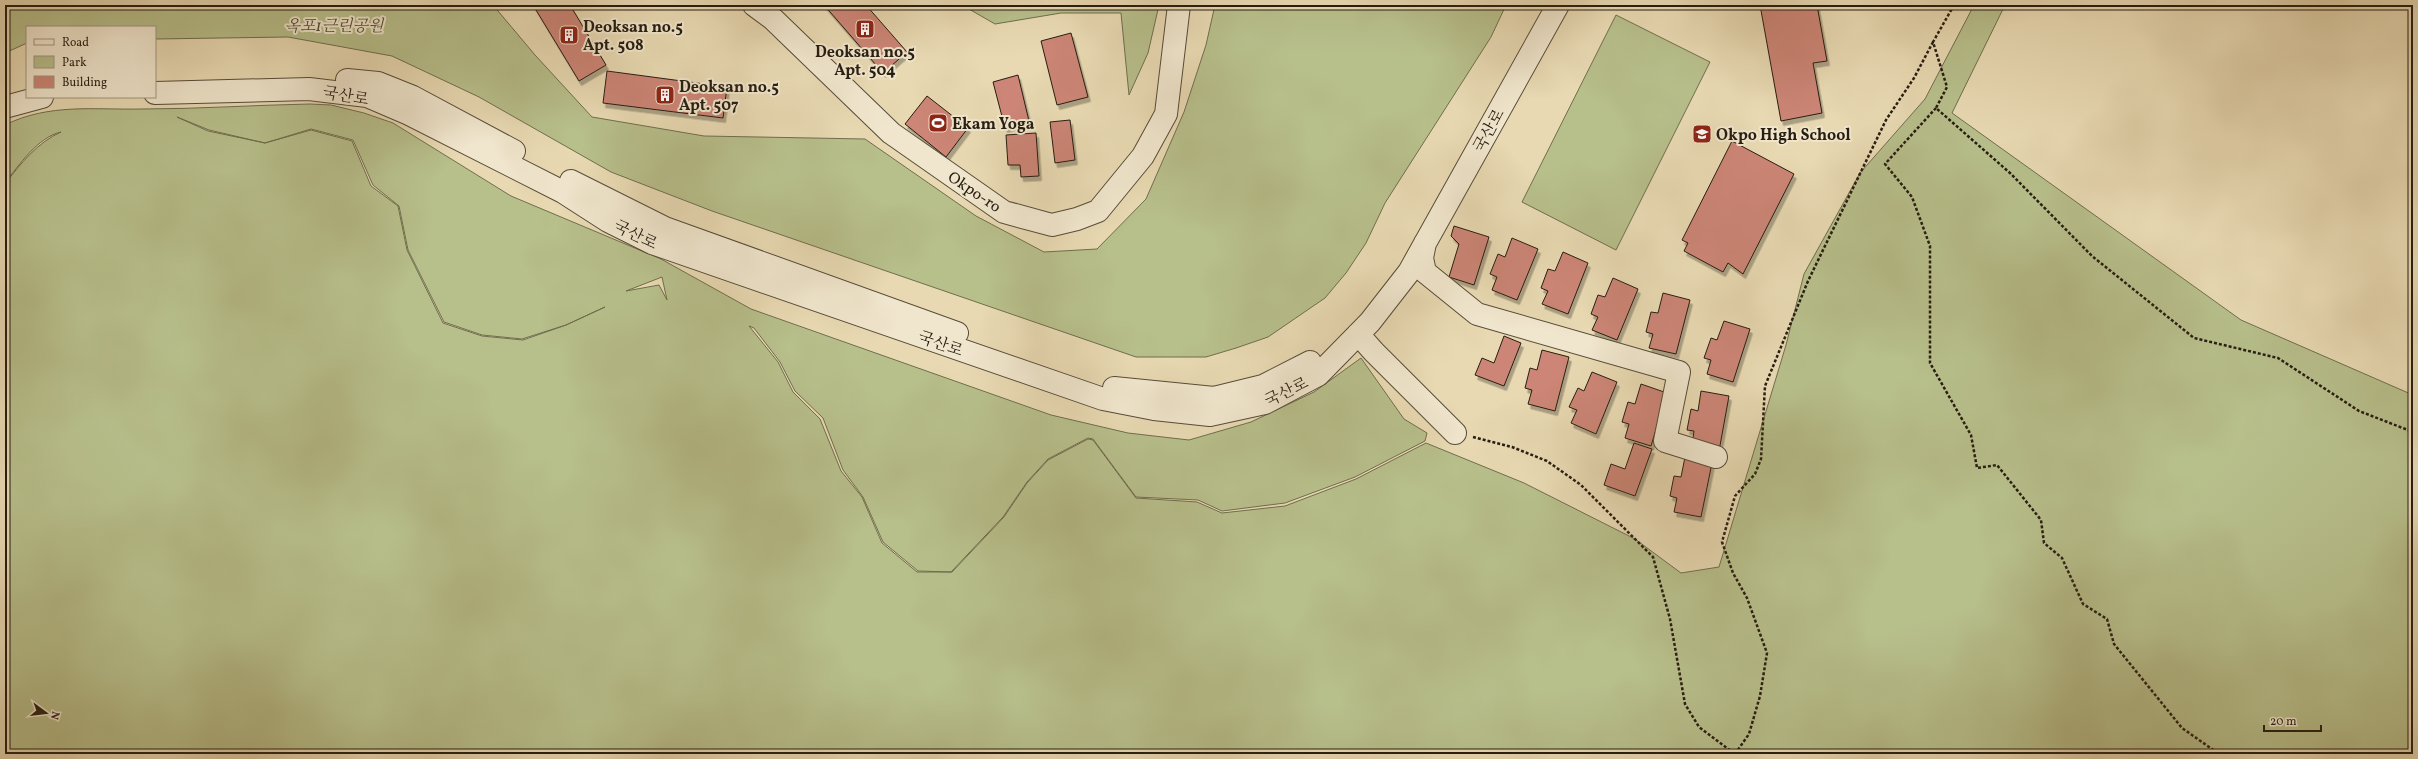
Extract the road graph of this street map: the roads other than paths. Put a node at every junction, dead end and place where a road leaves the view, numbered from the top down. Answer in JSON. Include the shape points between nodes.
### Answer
{"nodes":[{"id":1,"x":754,"y":5,"type":"edge"},
{"id":2,"x":1179,"y":5,"type":"edge"},
{"id":3,"x":1547,"y":5,"type":"edge"},
{"id":4,"x":1558,"y":5,"type":"edge"},
{"id":5,"x":156,"y":80,"type":"edge"},
{"id":6,"x":26,"y":89,"type":"edge"},
{"id":7,"x":156,"y":93,"type":"edge"},
{"id":8,"x":5,"y":95,"type":"edge"},
{"id":9,"x":38,"y":98,"type":"edge"},
{"id":10,"x":5,"y":107,"type":"edge"},
{"id":11,"x":1425,"y":240,"type":"junction"},
{"id":12,"x":1425,"y":272,"type":"junction"},
{"id":13,"x":1401,"y":281,"type":"junction"},
{"id":14,"x":1358,"y":334,"type":"junction"},
{"id":15,"x":1455,"y":433,"type":"road end"},
{"id":16,"x":1716,"y":457,"type":"dead end"}],
"edges":[{"from":1,"to":2,"type":"street","name":"Okpo-ro","via":[[773,19],[891,132],[1004,212],[1052,225],[1098,211],[1143,156],[1166,114]]},
{"from":3,"to":5,"type":"street","name":"국산로","via":[[1400,261],[1362,314],[1307,364],[1263,386],[1214,398],[1108,387],[665,228],[610,202],[414,97],[378,84],[322,77]]},
{"from":4,"to":11,"type":"street","name":"국산로"},
{"from":6,"to":8,"type":"street"},
{"from":7,"to":14,"type":"street","name":"국산로","via":[[309,89],[367,96],[409,114],[563,192],[608,221],[652,244],[1103,399],[1154,409],[1210,415],[1265,403],[1318,375]]},
{"from":9,"to":10,"type":"street"},
{"from":11,"to":12,"type":"street","via":[[1422,258]]},
{"from":11,"to":13,"type":"street","name":"국산로"},
{"from":12,"to":13,"type":"street"},
{"from":12,"to":16,"type":"street","via":[[1477,314],[1679,372],[1665,441]]},
{"from":13,"to":14,"type":"street","name":"국산로"},
{"from":14,"to":15,"type":"street"}]}
